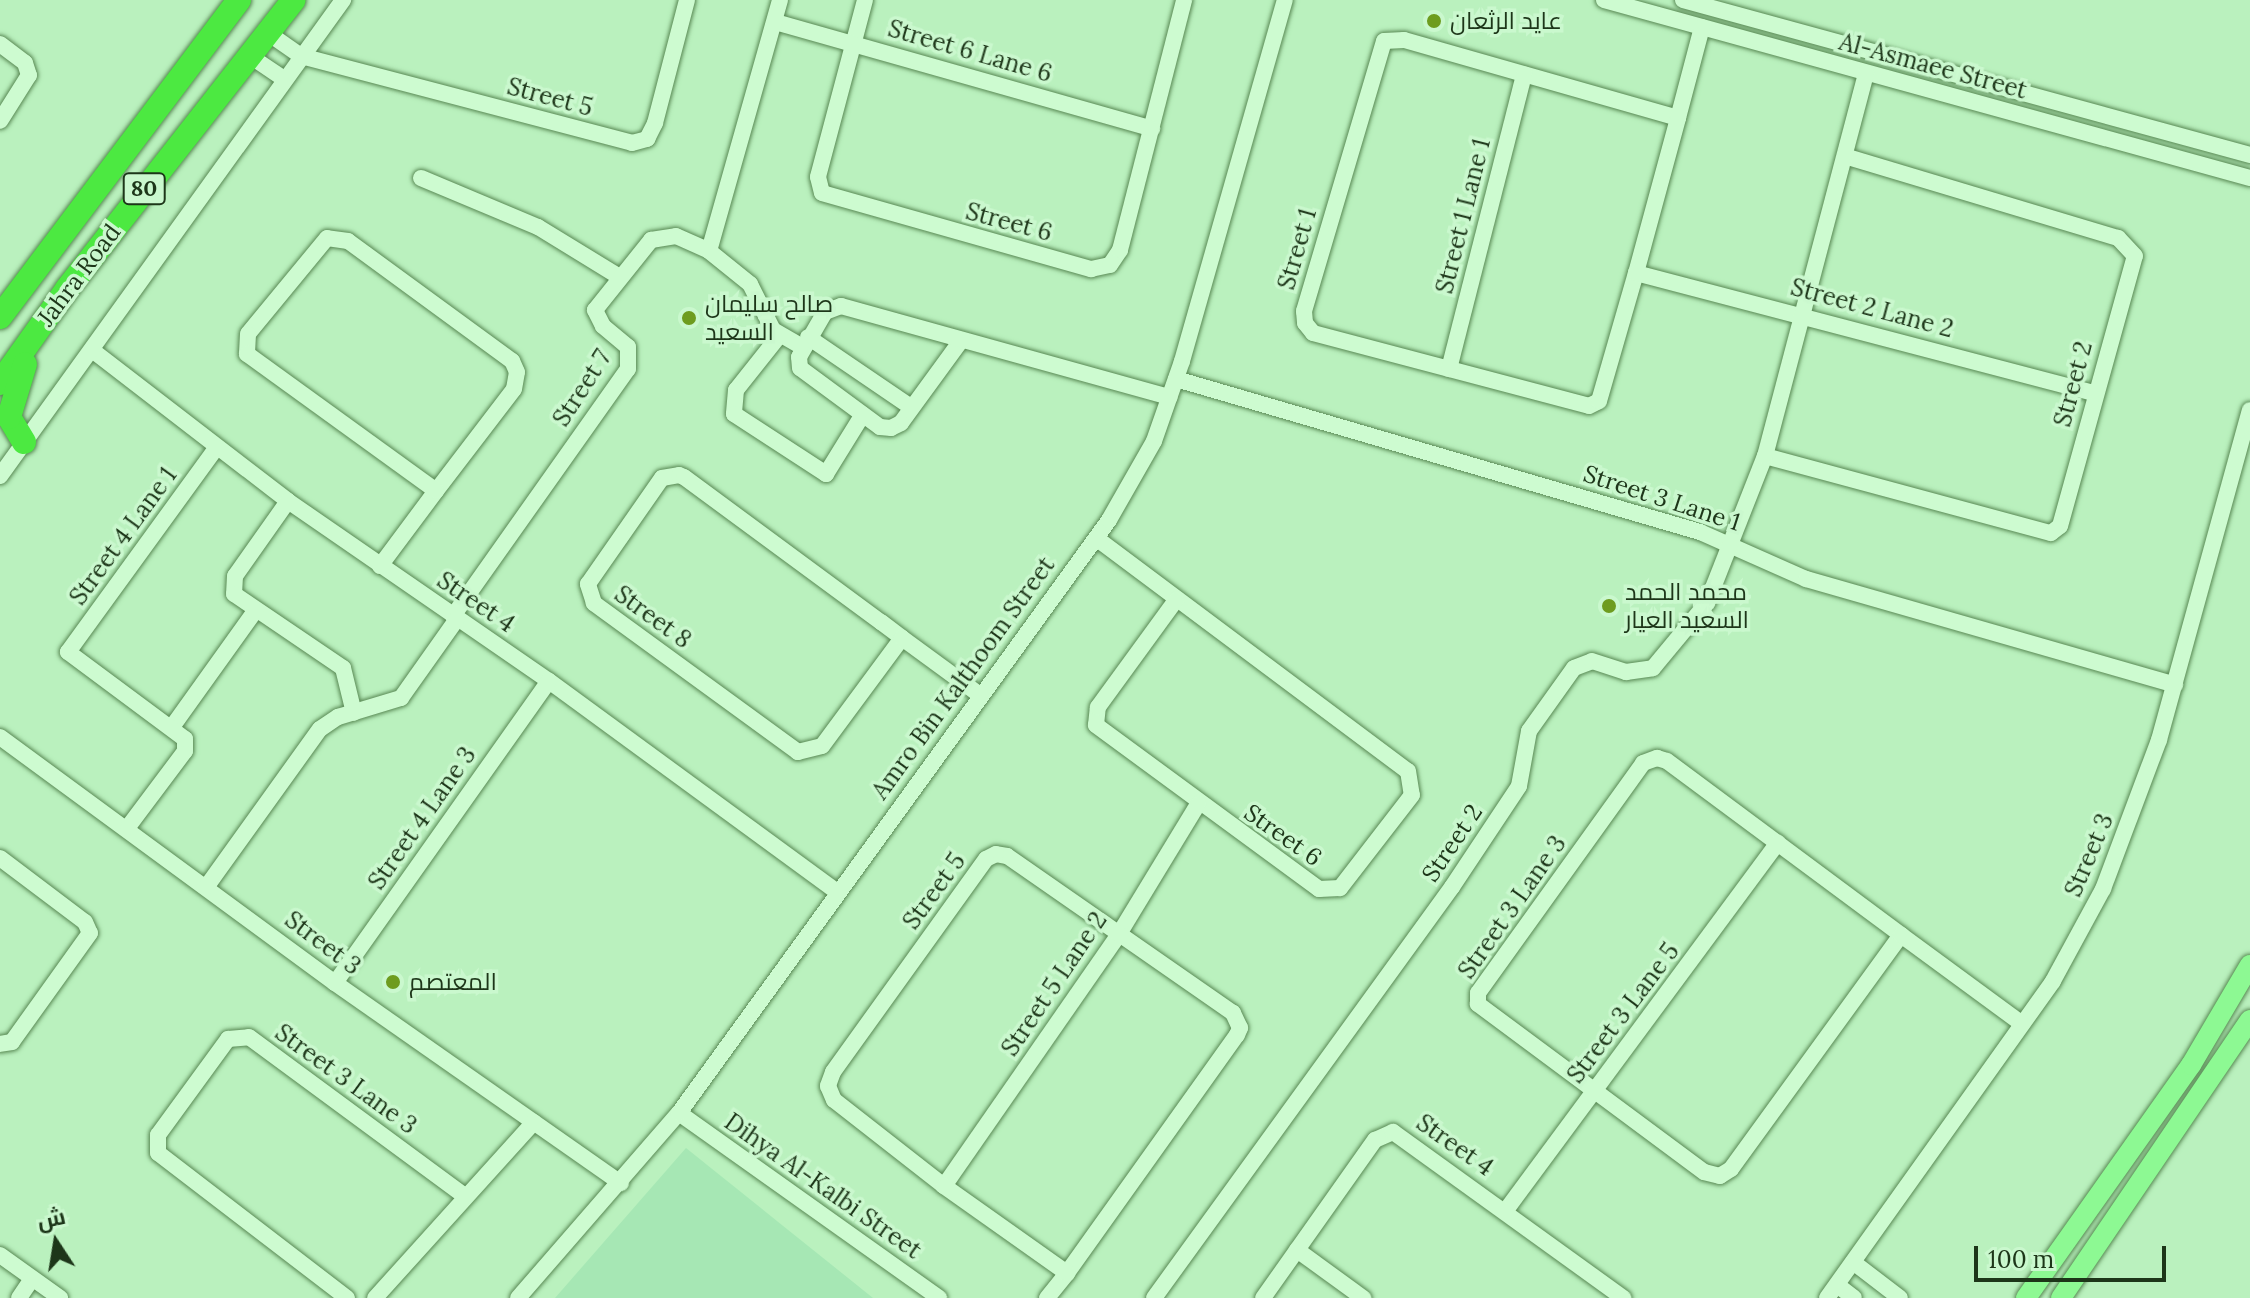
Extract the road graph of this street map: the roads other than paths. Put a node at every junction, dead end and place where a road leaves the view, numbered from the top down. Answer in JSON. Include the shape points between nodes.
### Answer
{"nodes":[{"id":1,"x":239,"y":0,"type":"edge"},
{"id":2,"x":294,"y":0,"type":"edge"},
{"id":3,"x":343,"y":0,"type":"edge"},
{"id":4,"x":687,"y":0,"type":"edge"},
{"id":5,"x":780,"y":0,"type":"edge"},
{"id":6,"x":865,"y":0,"type":"edge"},
{"id":7,"x":1184,"y":0,"type":"edge"},
{"id":8,"x":1285,"y":0,"type":"edge"},
{"id":9,"x":1604,"y":0,"type":"edge"},
{"id":10,"x":1683,"y":0,"type":"edge"},
{"id":11,"x":775,"y":22,"type":"junction"},
{"id":12,"x":1702,"y":27,"type":"junction"},
{"id":13,"x":268,"y":33,"type":"junction"},
{"id":14,"x":853,"y":42,"type":"junction"},
{"id":15,"x":0,"y":44,"type":"edge"},
{"id":16,"x":250,"y":56,"type":"junction"},
{"id":17,"x":301,"y":56,"type":"junction"},
{"id":18,"x":1866,"y":73,"type":"junction"},
{"id":19,"x":1524,"y":74,"type":"junction"},
{"id":20,"x":284,"y":79,"type":"junction"},
{"id":21,"x":1678,"y":118,"type":"junction"},
{"id":22,"x":0,"y":121,"type":"edge"},
{"id":23,"x":1152,"y":129,"type":"junction"},
{"id":24,"x":2250,"y":155,"type":"edge"},
{"id":25,"x":1845,"y":156,"type":"junction"},
{"id":26,"x":421,"y":178,"type":"dead end"},
{"id":27,"x":2250,"y":178,"type":"edge"},
{"id":28,"x":709,"y":251,"type":"junction"},
{"id":29,"x":1636,"y":273,"type":"junction"},
{"id":30,"x":618,"y":276,"type":"junction"},
{"id":31,"x":1803,"y":314,"type":"junction"},
{"id":32,"x":0,"y":317,"type":"edge"},
{"id":33,"x":37,"y":331,"type":"junction"},
{"id":34,"x":779,"y":336,"type":"junction"},
{"id":35,"x":805,"y":342,"type":"junction"},
{"id":36,"x":960,"y":342,"type":"junction"},
{"id":37,"x":92,"y":350,"type":"junction"},
{"id":38,"x":1449,"y":369,"type":"junction"},
{"id":39,"x":1176,"y":379,"type":"junction"},
{"id":40,"x":0,"y":383,"type":"edge"},
{"id":41,"x":2095,"y":393,"type":"junction"},
{"id":42,"x":1170,"y":397,"type":"junction"},
{"id":43,"x":911,"y":407,"type":"junction"},
{"id":44,"x":2250,"y":410,"type":"edge"},
{"id":45,"x":863,"y":414,"type":"junction"},
{"id":46,"x":24,"y":442,"type":"junction"},
{"id":47,"x":216,"y":448,"type":"junction"},
{"id":48,"x":1765,"y":456,"type":"junction"},
{"id":49,"x":0,"y":476,"type":"edge"},
{"id":50,"x":436,"y":491,"type":"junction"},
{"id":51,"x":288,"y":501,"type":"junction"},
{"id":52,"x":1096,"y":538,"type":"junction"},
{"id":53,"x":1731,"y":543,"type":"junction"},
{"id":54,"x":380,"y":566,"type":"junction"},
{"id":55,"x":1176,"y":600,"type":"junction"},
{"id":56,"x":255,"y":611,"type":"junction"},
{"id":57,"x":455,"y":617,"type":"junction"},
{"id":58,"x":902,"y":638,"type":"junction"},
{"id":59,"x":549,"y":681,"type":"junction"},
{"id":60,"x":2175,"y":685,"type":"junction"},
{"id":61,"x":980,"y":695,"type":"junction"},
{"id":62,"x":354,"y":713,"type":"junction"},
{"id":63,"x":172,"y":727,"type":"junction"},
{"id":64,"x":0,"y":737,"type":"edge"},
{"id":65,"x":1198,"y":804,"type":"junction"},
{"id":66,"x":128,"y":827,"type":"junction"},
{"id":67,"x":1778,"y":843,"type":"junction"},
{"id":68,"x":0,"y":858,"type":"edge"},
{"id":69,"x":207,"y":886,"type":"junction"},
{"id":70,"x":836,"y":891,"type":"junction"},
{"id":71,"x":1119,"y":934,"type":"junction"},
{"id":72,"x":1901,"y":935,"type":"junction"},
{"id":73,"x":2250,"y":965,"type":"edge"},
{"id":74,"x":335,"y":983,"type":"junction"},
{"id":75,"x":2250,"y":1020,"type":"edge"},
{"id":76,"x":2022,"y":1024,"type":"junction"},
{"id":77,"x":0,"y":1044,"type":"edge"},
{"id":78,"x":1594,"y":1092,"type":"junction"},
{"id":79,"x":679,"y":1113,"type":"junction"},
{"id":80,"x":534,"y":1122,"type":"junction"},
{"id":81,"x":2120,"y":1167,"type":"junction"},
{"id":82,"x":621,"y":1183,"type":"junction"},
{"id":83,"x":944,"y":1186,"type":"junction"},
{"id":84,"x":465,"y":1196,"type":"junction"},
{"id":85,"x":1506,"y":1210,"type":"junction"},
{"id":86,"x":2102,"y":1239,"type":"junction"},
{"id":87,"x":1297,"y":1250,"type":"junction"},
{"id":88,"x":0,"y":1255,"type":"edge"},
{"id":89,"x":1853,"y":1262,"type":"junction"},
{"id":90,"x":1067,"y":1273,"type":"junction"},
{"id":91,"x":32,"y":1279,"type":"junction"},
{"id":92,"x":1832,"y":1291,"type":"edge"},
{"id":93,"x":19,"y":1298,"type":"edge"},
{"id":94,"x":60,"y":1298,"type":"edge"},
{"id":95,"x":347,"y":1298,"type":"edge"},
{"id":96,"x":375,"y":1298,"type":"edge"},
{"id":97,"x":518,"y":1298,"type":"edge"},
{"id":98,"x":939,"y":1298,"type":"edge"},
{"id":99,"x":1047,"y":1298,"type":"edge"},
{"id":100,"x":1154,"y":1298,"type":"edge"},
{"id":101,"x":1263,"y":1298,"type":"edge"},
{"id":102,"x":1363,"y":1298,"type":"edge"},
{"id":103,"x":1623,"y":1298,"type":"edge"},
{"id":104,"x":1854,"y":1298,"type":"edge"},
{"id":105,"x":1900,"y":1298,"type":"edge"},
{"id":106,"x":2026,"y":1298,"type":"edge"},
{"id":107,"x":2061,"y":1298,"type":"edge"}],
"edges":[{"from":1,"to":32,"type":"highway","name":"Jahra Road","number":"80"},
{"from":2,"to":13,"type":"highway","name":"Jahra Road","number":"80"},
{"from":3,"to":17,"type":"street"},
{"from":4,"to":17,"type":"street","name":"Street 5","via":[[655,123],[641,142]]},
{"from":5,"to":11,"type":"street"},
{"from":6,"to":14,"type":"street","name":"Street 6"},
{"from":7,"to":23,"type":"street","name":"Street 6"},
{"from":8,"to":39,"type":"street","name":"Amro Bin Kalthoom Street"},
{"from":9,"to":12,"type":"street","name":"Al-Asmaee Street"},
{"from":10,"to":24,"type":"street","name":"Al-Asmaee Street"},
{"from":11,"to":14,"type":"street","name":"Street 6 Lane 6"},
{"from":11,"to":28,"type":"street"},
{"from":12,"to":18,"type":"street","name":"Al-Asmaee Street"},
{"from":12,"to":21,"type":"street","name":"Street 1"},
{"from":13,"to":16,"type":"highway","name":"Jahra Road","number":"80"},
{"from":13,"to":17,"type":"street"},
{"from":14,"to":23,"type":"street","name":"Street 6 Lane 6"},
{"from":14,"to":23,"type":"street","name":"Street 6","via":[[818,177],[819,190],[828,197],[1097,269],[1114,262],[1120,250]]},
{"from":15,"to":22,"type":"street","via":[[25,63],[29,75]]},
{"from":16,"to":20,"type":"street"},
{"from":16,"to":33,"type":"highway","name":"Jahra Road","number":"80"},
{"from":17,"to":20,"type":"street"},
{"from":18,"to":25,"type":"street","name":"Street 2"},
{"from":18,"to":27,"type":"street","name":"Al-Asmaee Street"},
{"from":19,"to":21,"type":"street","name":"Street 1"},
{"from":19,"to":38,"type":"street","name":"Street 1 Lane 1"},
{"from":19,"to":38,"type":"street","name":"Street 1","via":[[1404,40],[1384,41],[1304,311],[1313,333]]},
{"from":20,"to":37,"type":"street"},
{"from":21,"to":29,"type":"street","name":"Street 1"},
{"from":25,"to":31,"type":"street","name":"Street 2"},
{"from":25,"to":41,"type":"street","name":"Street 2","via":[[2127,244],[2135,256]]},
{"from":26,"to":30,"type":"street","via":[[538,227]]},
{"from":28,"to":30,"type":"street","name":"Street 7","via":[[676,236],[651,240]]},
{"from":28,"to":34,"type":"street","name":"Street 7","via":[[750,284]]},
{"from":29,"to":31,"type":"street","name":"Street 2 Lane 2"},
{"from":29,"to":38,"type":"street","name":"Street 1","via":[[1595,404]]},
{"from":30,"to":57,"type":"street","name":"Street 7","via":[[595,310],[603,326],[628,347],[628,369]]},
{"from":31,"to":41,"type":"street","name":"Street 2 Lane 2"},
{"from":31,"to":48,"type":"street","name":"Street 2"},
{"from":33,"to":40,"type":"highway","name":"Jahra Road","number":"80"},
{"from":33,"to":46,"type":"highway","via":[[9,417]]},
{"from":34,"to":35,"type":"street"},
{"from":34,"to":45,"type":"street","via":[[736,390],[734,414],[826,474]]},
{"from":35,"to":36,"type":"street","via":[[825,312],[841,306]]},
{"from":35,"to":43,"type":"street"},
{"from":35,"to":45,"type":"street","via":[[800,368]]},
{"from":36,"to":42,"type":"street"},
{"from":36,"to":43,"type":"street"},
{"from":37,"to":46,"type":"street"},
{"from":37,"to":47,"type":"street","name":"Street 4"},
{"from":39,"to":42,"type":"street","name":"Amro Bin Kalthoom Street"},
{"from":39,"to":53,"type":"street","name":"Street 3 Lane 1"},
{"from":41,"to":48,"type":"street","name":"Street 2","via":[[2060,526],[2051,533]]},
{"from":42,"to":52,"type":"street","name":"Amro Bin Kalthoom Street","via":[[1154,441]]},
{"from":43,"to":45,"type":"street","via":[[891,428]]},
{"from":44,"to":60,"type":"street","name":"Street 3"},
{"from":46,"to":49,"type":"street"},
{"from":47,"to":51,"type":"street","name":"Street 4"},
{"from":47,"to":63,"type":"street","name":"Street 4 Lane 1","via":[[68,652]]},
{"from":48,"to":53,"type":"street","name":"Street 2"},
{"from":50,"to":50,"type":"street","via":[[514,389],[516,366],[348,241],[327,238],[248,334],[247,354]]},
{"from":50,"to":54,"type":"street"},
{"from":51,"to":54,"type":"street","name":"Street 4"},
{"from":51,"to":56,"type":"street","via":[[233,584],[234,594]]},
{"from":52,"to":55,"type":"street","name":"Street 6"},
{"from":52,"to":61,"type":"street","name":"Amro Bin Kalthoom Street"},
{"from":53,"to":60,"type":"street","name":"Street 3 Lane 1","via":[[1806,579]]},
{"from":53,"to":100,"type":"street","name":"Street 2","via":[[1707,603],[1653,668],[1626,672],[1592,661],[1574,668],[1535,720],[1519,786]]},
{"from":54,"to":57,"type":"street","name":"Street 4"},
{"from":55,"to":65,"type":"street","name":"Street 6","via":[[1094,719],[1100,732]]},
{"from":55,"to":65,"type":"street","name":"Street 6","via":[[1408,771],[1414,786],[1345,885],[1330,891],[1319,889]]},
{"from":56,"to":62,"type":"street","via":[[343,668]]},
{"from":56,"to":63,"type":"street"},
{"from":57,"to":59,"type":"street","name":"Street 4"},
{"from":57,"to":62,"type":"street","via":[[401,698]]},
{"from":58,"to":58,"type":"street","name":"Street 8","via":[[674,474],[662,478],[588,584],[594,603],[798,752],[822,746]]},
{"from":58,"to":61,"type":"street","name":"Street 8"},
{"from":59,"to":70,"type":"street","name":"Street 4"},
{"from":59,"to":74,"type":"street","name":"Street 4 Lane 3"},
{"from":60,"to":76,"type":"street","name":"Street 3","via":[[2103,889],[2053,981]]},
{"from":61,"to":70,"type":"street","name":"Amro Bin Kalthoom Street"},
{"from":62,"to":69,"type":"street","via":[[320,729]]},
{"from":63,"to":66,"type":"street","via":[[183,735],[185,751]]},
{"from":64,"to":66,"type":"street","name":"Street 3"},
{"from":65,"to":71,"type":"street","name":"Street 5 Lane 2"},
{"from":66,"to":69,"type":"street","name":"Street 3"},
{"from":67,"to":72,"type":"street","name":"Street 3 Lane 3"},
{"from":67,"to":78,"type":"street","name":"Street 3 Lane 5"},
{"from":67,"to":78,"type":"street","name":"Street 3 Lane 3","via":[[1667,761],[1643,763],[1477,999],[1481,1010]]},
{"from":68,"to":77,"type":"street","via":[[85,922],[90,933],[12,1042]]},
{"from":69,"to":74,"type":"street","name":"Street 3"},
{"from":70,"to":79,"type":"street","name":"Amro Bin Kalthoom Street"},
{"from":71,"to":83,"type":"street","name":"Street 5 Lane 2"},
{"from":71,"to":83,"type":"street","name":"Street 5","via":[[1007,856],[996,854],[986,859],[833,1072],[828,1086],[834,1100]]},
{"from":71,"to":90,"type":"street","name":"Street 5","via":[[1233,1013],[1240,1028]]},
{"from":72,"to":76,"type":"street","name":"Street 3 Lane 3"},
{"from":72,"to":78,"type":"street","name":"Street 3 Lane 3","via":[[1726,1173],[1704,1172]]},
{"from":73,"to":81,"type":"main road","via":[[2191,1065]]},
{"from":74,"to":80,"type":"street","name":"Street 3"},
{"from":75,"to":86,"type":"main road"},
{"from":76,"to":89,"type":"street","name":"Street 3"},
{"from":78,"to":85,"type":"street","name":"Street 3 Lane 5"},
{"from":79,"to":82,"type":"street","name":"Amro Bin Kalthoom Street"},
{"from":79,"to":98,"type":"street","name":"Dihya Al-Kalbi Street"},
{"from":80,"to":82,"type":"street","name":"Street 3"},
{"from":80,"to":84,"type":"street"},
{"from":81,"to":86,"type":"main road","via":[[2129,1172],[2133,1186]]},
{"from":81,"to":106,"type":"main road"},
{"from":82,"to":97,"type":"street","name":"Amro Bin Kalthoom Street"},
{"from":83,"to":90,"type":"street","name":"Street 5"},
{"from":84,"to":95,"type":"street","name":"Street 3 Lane 3","via":[[249,1037],[228,1039],[158,1135],[158,1153]]},
{"from":84,"to":96,"type":"street"},
{"from":85,"to":87,"type":"street","name":"Street 4","via":[[1400,1135],[1386,1133],[1375,1140]]},
{"from":85,"to":103,"type":"street","name":"Street 4"},
{"from":86,"to":107,"type":"main road"},
{"from":87,"to":101,"type":"street","name":"Street 4"},
{"from":87,"to":102,"type":"street"},
{"from":88,"to":91,"type":"street"},
{"from":89,"to":92,"type":"street","name":"Street 3"},
{"from":89,"to":105,"type":"street"},
{"from":90,"to":99,"type":"street","name":"Street 5"},
{"from":91,"to":93,"type":"street"},
{"from":91,"to":94,"type":"street"},
{"from":92,"to":104,"type":"street","name":"Street 3"}]}
